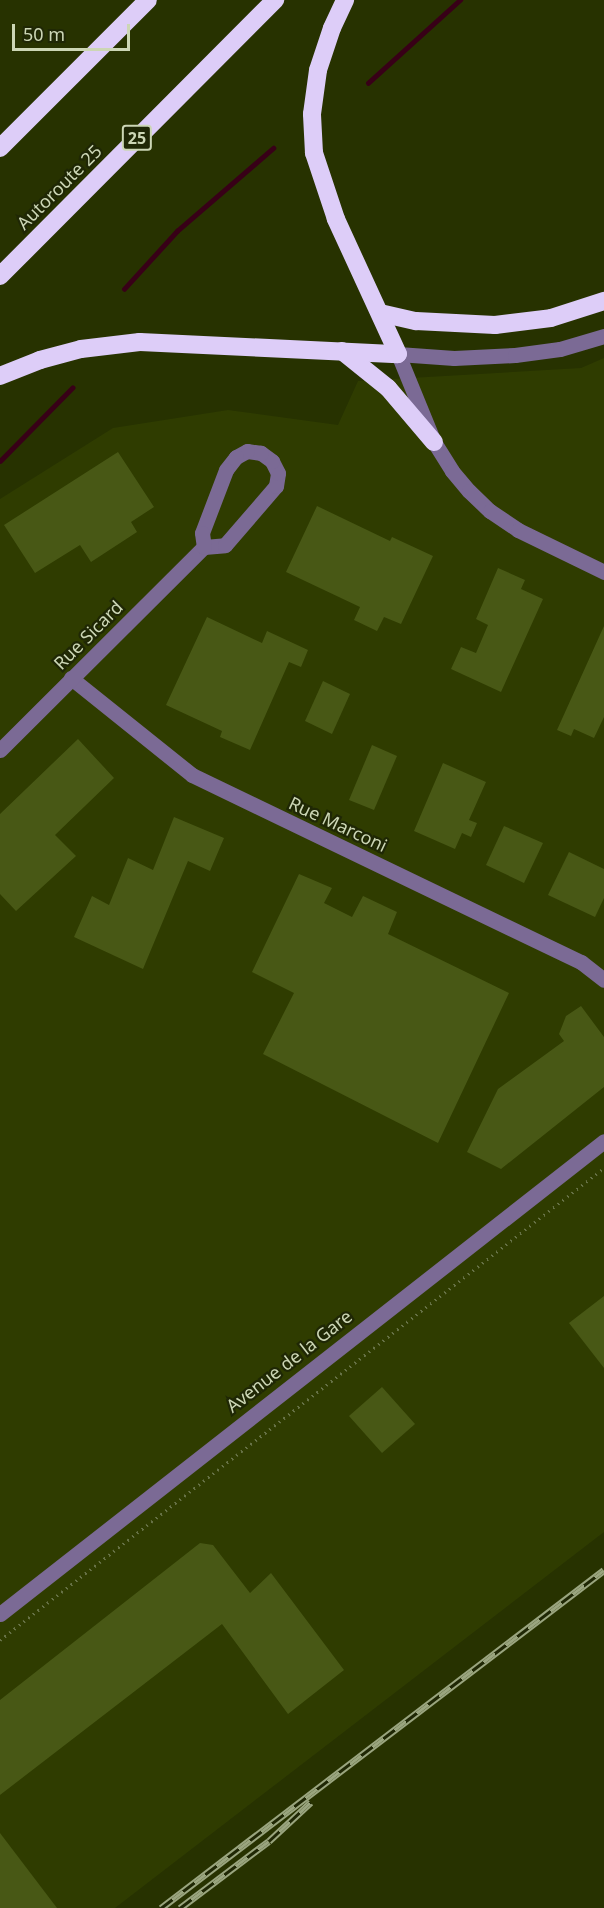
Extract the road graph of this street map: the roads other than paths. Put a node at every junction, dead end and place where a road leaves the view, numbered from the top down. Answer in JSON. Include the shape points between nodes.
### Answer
{"nodes":[{"id":1,"x":148,"y":0,"type":"edge"},
{"id":2,"x":275,"y":0,"type":"edge"},
{"id":3,"x":345,"y":0,"type":"edge"},
{"id":4,"x":0,"y":148,"type":"edge"},
{"id":5,"x":0,"y":276,"type":"edge"},
{"id":6,"x":604,"y":301,"type":"edge"},
{"id":7,"x":380,"y":313,"type":"junction"},
{"id":8,"x":604,"y":336,"type":"edge"},
{"id":9,"x":342,"y":351,"type":"junction"},
{"id":10,"x":398,"y":354,"type":"junction"},
{"id":11,"x":0,"y":376,"type":"edge"},
{"id":12,"x":434,"y":442,"type":"junction"},
{"id":13,"x":204,"y":547,"type":"junction"},
{"id":14,"x":604,"y":572,"type":"edge"},
{"id":15,"x":72,"y":678,"type":"junction"},
{"id":16,"x":0,"y":750,"type":"edge"},
{"id":17,"x":604,"y":980,"type":"edge"},
{"id":18,"x":604,"y":1141,"type":"edge"},
{"id":19,"x":0,"y":1614,"type":"edge"}],
"edges":[{"from":1,"to":4,"type":"highway"},
{"from":2,"to":5,"type":"highway","name":"Autoroute 25","number":"25"},
{"from":3,"to":7,"type":"highway","via":[[318,70],[312,140],[327,196]]},
{"from":6,"to":7,"type":"highway","via":[[550,318],[495,325],[423,322]]},
{"from":7,"to":10,"type":"highway"},
{"from":8,"to":10,"type":"street","via":[[560,349],[515,355],[454,358]]},
{"from":9,"to":10,"type":"highway"},
{"from":9,"to":11,"type":"highway","via":[[123,343],[59,354]]},
{"from":9,"to":12,"type":"highway","via":[[388,388]]},
{"from":10,"to":12,"type":"street"},
{"from":12,"to":14,"type":"street","via":[[452,471],[490,511],[534,539]]},
{"from":13,"to":13,"type":"street","name":"Rue Sicard","via":[[225,545],[276,486],[278,473],[272,461],[261,453],[248,451],[236,457],[226,470],[202,533]]},
{"from":13,"to":15,"type":"street","name":"Rue Sicard"},
{"from":15,"to":16,"type":"street","name":"Rue Sicard"},
{"from":15,"to":17,"type":"street","name":"Rue Marconi","via":[[192,775],[581,962]]},
{"from":18,"to":19,"type":"street","name":"Avenue de la Gare"}]}
